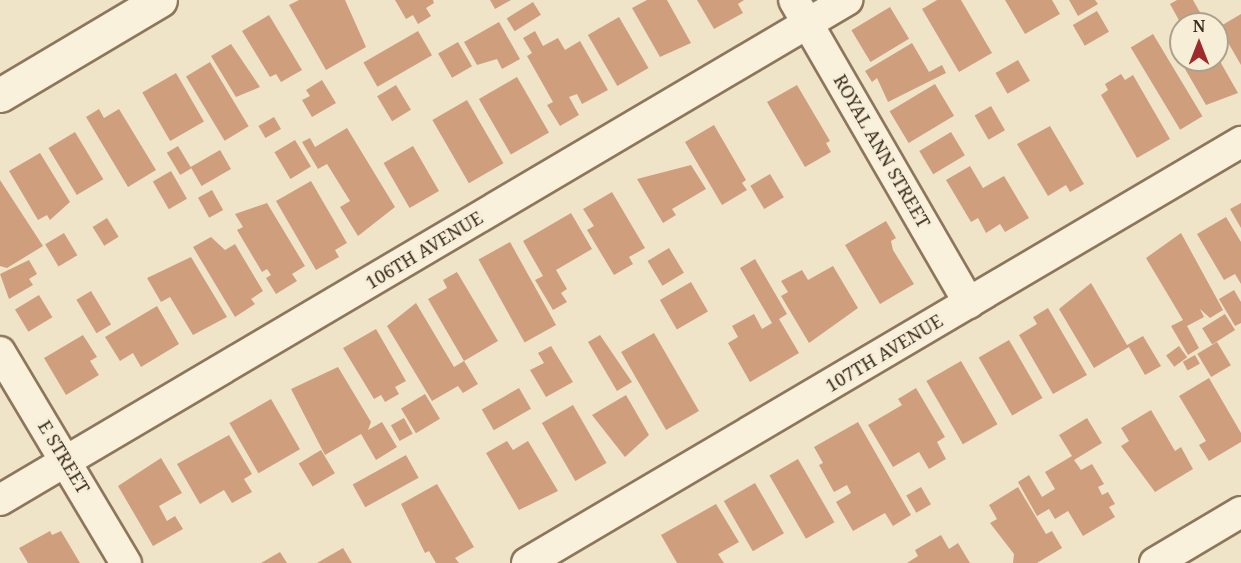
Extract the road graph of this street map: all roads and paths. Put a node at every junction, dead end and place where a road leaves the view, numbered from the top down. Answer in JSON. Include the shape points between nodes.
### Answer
{"nodes":[{"id":1,"x":160,"y":0,"type":"edge"},
{"id":2,"x":847,"y":0,"type":"edge"},
{"id":3,"x":801,"y":12,"type":"edge"},
{"id":4,"x":0,"y":95,"type":"edge"},
{"id":5,"x":1241,"y":142,"type":"edge"},
{"id":6,"x":969,"y":303,"type":"junction"},
{"id":7,"x":0,"y":352,"type":"edge"},
{"id":8,"x":66,"y":460,"type":"junction"},
{"id":9,"x":0,"y":500,"type":"edge"},
{"id":10,"x":1241,"y":512,"type":"edge"},
{"id":11,"x":126,"y":563,"type":"edge"},
{"id":12,"x":527,"y":563,"type":"edge"},
{"id":13,"x":1155,"y":563,"type":"edge"}],
"edges":[{"from":1,"to":4,"type":"street"},
{"from":2,"to":3,"type":"street","name":"106TH AVENUE"},
{"from":3,"to":6,"type":"street","name":"ROYAL ANN STREET"},
{"from":3,"to":8,"type":"street","name":"106TH AVENUE"},
{"from":5,"to":6,"type":"street","name":"107TH AVENUE"},
{"from":6,"to":12,"type":"street","name":"107TH AVENUE"},
{"from":7,"to":8,"type":"street","name":"E STREET"},
{"from":8,"to":9,"type":"street","name":"106TH AVENUE"},
{"from":8,"to":11,"type":"street","name":"E STREET"},
{"from":10,"to":13,"type":"street"}]}
